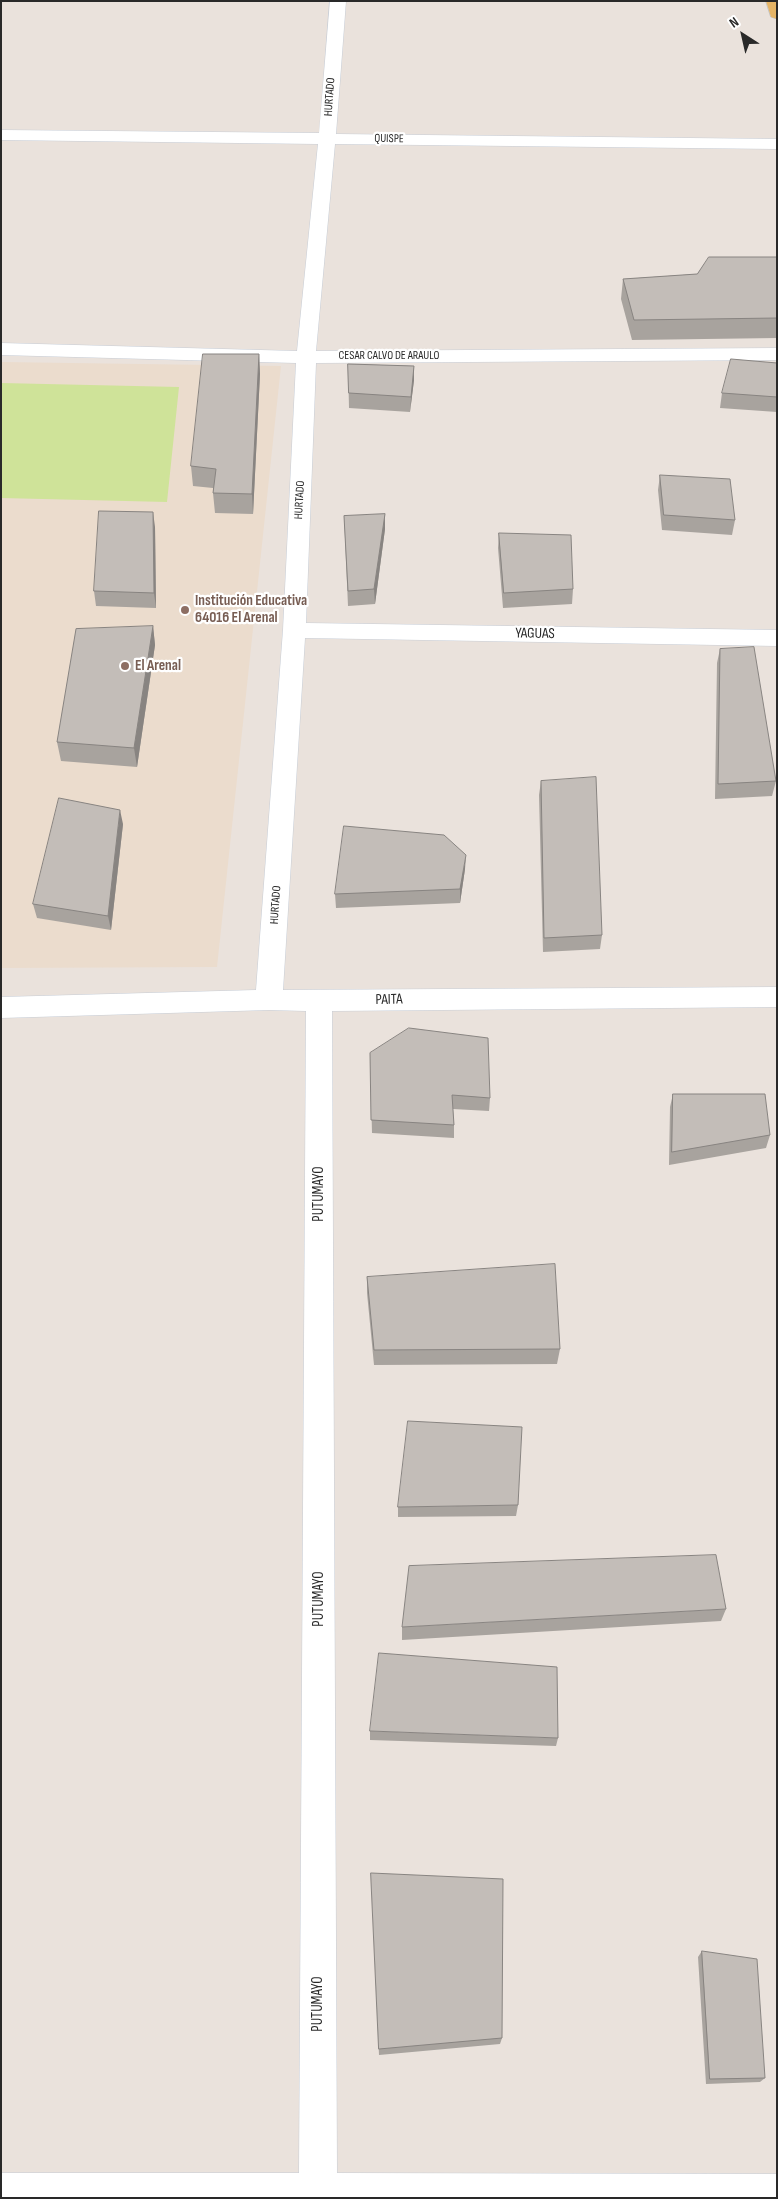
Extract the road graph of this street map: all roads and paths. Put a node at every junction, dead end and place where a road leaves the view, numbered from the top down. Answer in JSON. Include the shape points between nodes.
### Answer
{"nodes":[{"id":1,"x":338,"y":1,"type":"edge"},
{"id":2,"x":774,"y":1,"type":"edge"},
{"id":3,"x":777,"y":14,"type":"edge"},
{"id":4,"x":1,"y":135,"type":"edge"},
{"id":5,"x":327,"y":139,"type":"junction"},
{"id":6,"x":777,"y":144,"type":"edge"},
{"id":7,"x":1,"y":349,"type":"edge"},
{"id":8,"x":777,"y":354,"type":"edge"},
{"id":9,"x":306,"y":357,"type":"junction"},
{"id":10,"x":294,"y":630,"type":"junction"},
{"id":11,"x":777,"y":638,"type":"edge"},
{"id":12,"x":777,"y":997,"type":"edge"},
{"id":13,"x":269,"y":1000,"type":"junction"},
{"id":14,"x":319,"y":1001,"type":"junction"},
{"id":15,"x":1,"y":1008,"type":"edge"},
{"id":16,"x":1,"y":2192,"type":"edge"},
{"id":17,"x":777,"y":2193,"type":"edge"},
{"id":18,"x":318,"y":2195,"type":"edge"}],
"edges":[{"from":1,"to":5,"type":"street","name":"HURTADO"},
{"from":2,"to":3,"type":"main road"},
{"from":4,"to":5,"type":"street","name":"QUISPE"},
{"from":5,"to":6,"type":"street","name":"QUISPE"},
{"from":5,"to":9,"type":"street","name":"HURTADO"},
{"from":7,"to":9,"type":"street","name":"CESAR CALVO DE ARAULO"},
{"from":8,"to":9,"type":"street","name":"CESAR CALVO DE ARAULO"},
{"from":9,"to":10,"type":"street","name":"HURTADO"},
{"from":10,"to":11,"type":"street","name":"YAGUAS"},
{"from":10,"to":13,"type":"street","name":"HURTADO"},
{"from":12,"to":14,"type":"street","name":"PAITA"},
{"from":13,"to":14,"type":"street","name":"PAITA"},
{"from":13,"to":15,"type":"street","name":"PAITA"},
{"from":14,"to":18,"type":"street","name":"PUTUMAYO"},
{"from":16,"to":18,"type":"street"},
{"from":17,"to":18,"type":"street"}]}
